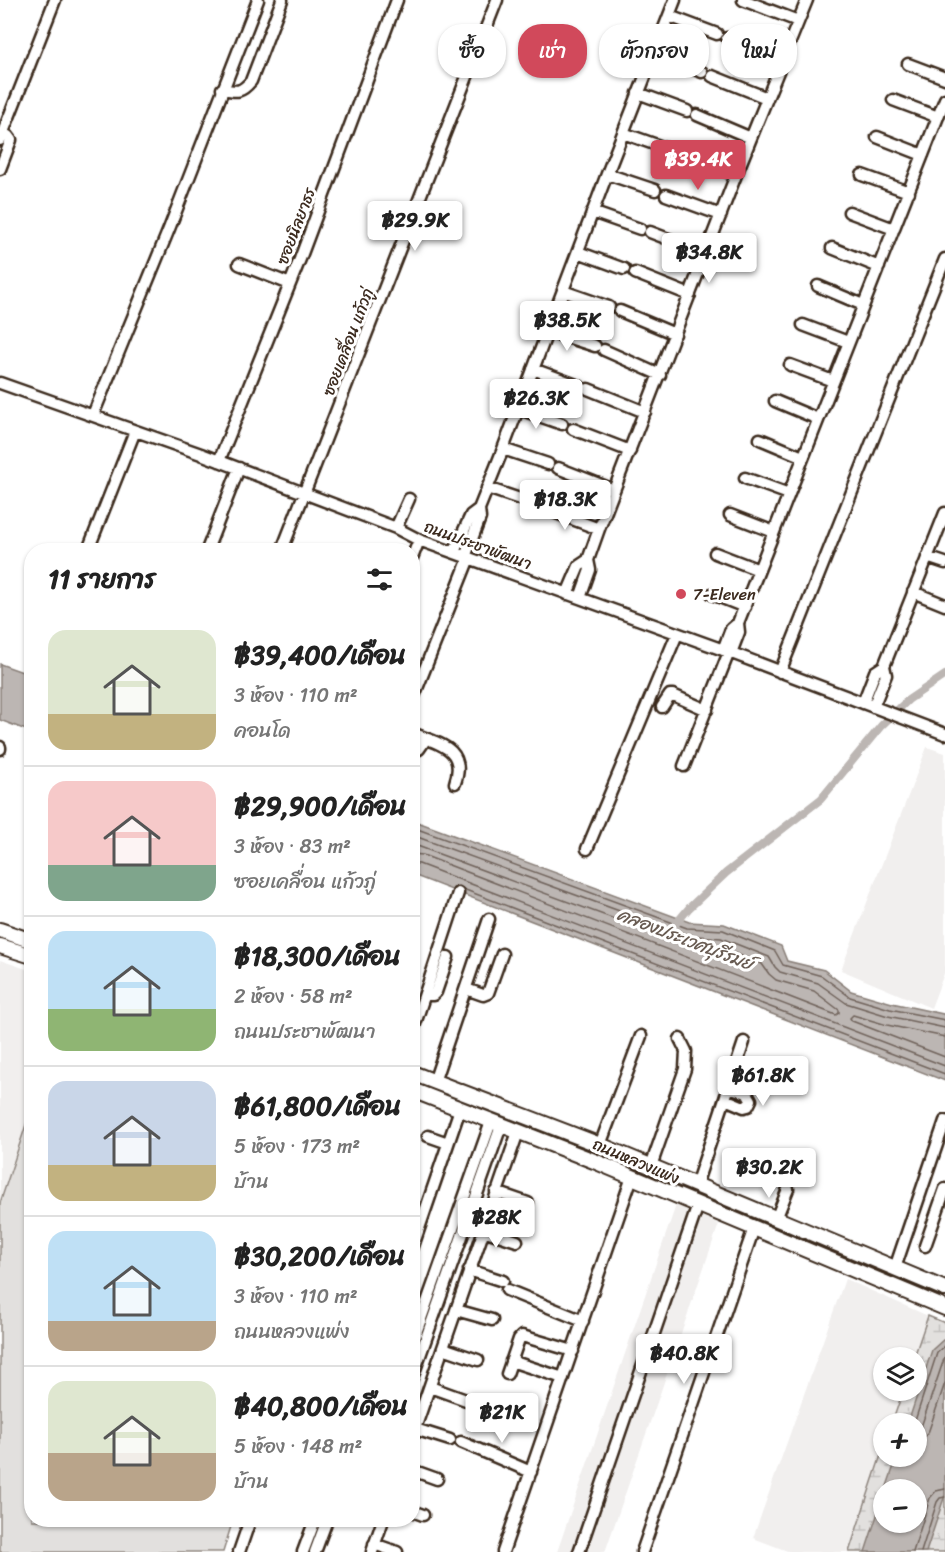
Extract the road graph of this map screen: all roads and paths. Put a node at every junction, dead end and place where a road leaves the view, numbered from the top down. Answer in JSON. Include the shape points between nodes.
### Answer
{"nodes":[{"id":1,"x":55,"y":0,"type":"edge"},
{"id":2,"x":258,"y":0,"type":"edge"},
{"id":3,"x":282,"y":0,"type":"edge"},
{"id":4,"x":397,"y":0,"type":"edge"},
{"id":5,"x":497,"y":0,"type":"edge"},
{"id":6,"x":675,"y":0,"type":"edge"},
{"id":7,"x":744,"y":0,"type":"edge"},
{"id":8,"x":807,"y":0,"type":"edge"},
{"id":9,"x":669,"y":16,"type":"junction"},
{"id":10,"x":798,"y":21,"type":"junction"},
{"id":11,"x":666,"y":24,"type":"edge"},
{"id":12,"x":797,"y":24,"type":"edge"},
{"id":13,"x":721,"y":36,"type":"edge"},
{"id":14,"x":908,"y":64,"type":"dead end"},
{"id":15,"x":709,"y":75,"type":"edge"},
{"id":16,"x":645,"y":78,"type":"edge"},
{"id":17,"x":775,"y":78,"type":"edge"},
{"id":18,"x":945,"y":78,"type":"edge"},
{"id":19,"x":222,"y":88,"type":"junction"},
{"id":20,"x":639,"y":93,"type":"junction"},
{"id":21,"x":766,"y":98,"type":"junction"},
{"id":22,"x":945,"y":99,"type":"edge"},
{"id":23,"x":893,"y":100,"type":"dead end"},
{"id":24,"x":938,"y":117,"type":"junction"},
{"id":25,"x":623,"y":133,"type":"junction"},
{"id":26,"x":1,"y":136,"type":"edge"},
{"id":27,"x":877,"y":137,"type":"dead end"},
{"id":28,"x":751,"y":138,"type":"junction"},
{"id":29,"x":923,"y":155,"type":"junction"},
{"id":30,"x":0,"y":169,"type":"edge"},
{"id":31,"x":607,"y":174,"type":"junction"},
{"id":32,"x":862,"y":175,"type":"dead end"},
{"id":33,"x":736,"y":176,"type":"junction"},
{"id":34,"x":909,"y":192,"type":"junction"},
{"id":35,"x":417,"y":207,"type":"junction"},
{"id":36,"x":592,"y":212,"type":"junction"},
{"id":37,"x":849,"y":212,"type":"dead end"},
{"id":38,"x":721,"y":215,"type":"junction"},
{"id":39,"x":437,"y":216,"type":"dead end"},
{"id":40,"x":894,"y":229,"type":"junction"},
{"id":41,"x":832,"y":248,"type":"dead end"},
{"id":42,"x":578,"y":252,"type":"junction"},
{"id":43,"x":705,"y":253,"type":"junction"},
{"id":44,"x":945,"y":259,"type":"edge"},
{"id":45,"x":239,"y":264,"type":"dead end"},
{"id":46,"x":879,"y":267,"type":"junction"},
{"id":47,"x":624,"y":269,"type":"dead end"},
{"id":48,"x":635,"y":273,"type":"dead end"},
{"id":49,"x":290,"y":284,"type":"junction"},
{"id":50,"x":818,"y":286,"type":"dead end"},
{"id":51,"x":563,"y":291,"type":"junction"},
{"id":52,"x":690,"y":295,"type":"junction"},
{"id":53,"x":863,"y":305,"type":"junction"},
{"id":54,"x":803,"y":325,"type":"dead end"},
{"id":55,"x":548,"y":331,"type":"junction"},
{"id":56,"x":675,"y":334,"type":"junction"},
{"id":57,"x":848,"y":342,"type":"junction"},
{"id":58,"x":790,"y":365,"type":"dead end"},
{"id":59,"x":533,"y":369,"type":"junction"},
{"id":60,"x":660,"y":375,"type":"junction"},
{"id":61,"x":833,"y":381,"type":"junction"},
{"id":62,"x":0,"y":383,"type":"edge"},
{"id":63,"x":775,"y":401,"type":"dead end"},
{"id":64,"x":519,"y":409,"type":"junction"},
{"id":65,"x":645,"y":412,"type":"junction"},
{"id":66,"x":93,"y":415,"type":"junction"},
{"id":67,"x":818,"y":419,"type":"junction"},
{"id":68,"x":562,"y":424,"type":"dead end"},
{"id":69,"x":573,"y":429,"type":"dead end"},
{"id":70,"x":135,"y":431,"type":"junction"},
{"id":71,"x":760,"y":439,"type":"dead end"},
{"id":72,"x":503,"y":449,"type":"junction"},
{"id":73,"x":630,"y":451,"type":"junction"},
{"id":74,"x":803,"y":458,"type":"junction"},
{"id":75,"x":219,"y":461,"type":"junction"},
{"id":76,"x":239,"y":468,"type":"junction"},
{"id":77,"x":745,"y":478,"type":"dead end"},
{"id":78,"x":488,"y":488,"type":"junction"},
{"id":79,"x":614,"y":490,"type":"junction"},
{"id":80,"x":305,"y":494,"type":"junction"},
{"id":81,"x":789,"y":494,"type":"junction"},
{"id":82,"x":409,"y":499,"type":"dead end"},
{"id":83,"x":478,"y":509,"type":"junction"},
{"id":84,"x":730,"y":514,"type":"dead end"},
{"id":85,"x":944,"y":518,"type":"edge"},
{"id":86,"x":396,"y":528,"type":"junction"},
{"id":87,"x":599,"y":529,"type":"junction"},
{"id":88,"x":774,"y":531,"type":"junction"},
{"id":89,"x":419,"y":540,"type":"junction"},
{"id":90,"x":91,"y":543,"type":"edge"},
{"id":91,"x":210,"y":543,"type":"edge"},
{"id":92,"x":285,"y":543,"type":"edge"},
{"id":93,"x":418,"y":543,"type":"edge"},
{"id":94,"x":454,"y":552,"type":"junction"},
{"id":95,"x":716,"y":553,"type":"dead end"},
{"id":96,"x":467,"y":557,"type":"junction"},
{"id":97,"x":927,"y":557,"type":"junction"},
{"id":98,"x":588,"y":560,"type":"junction"},
{"id":99,"x":945,"y":563,"type":"edge"},
{"id":100,"x":759,"y":570,"type":"junction"},
{"id":101,"x":913,"y":592,"type":"junction"},
{"id":102,"x":567,"y":594,"type":"junction"},
{"id":103,"x":712,"y":594,"type":"dead end"},
{"id":104,"x":580,"y":598,"type":"junction"},
{"id":105,"x":945,"y":605,"type":"edge"},
{"id":106,"x":745,"y":607,"type":"junction"},
{"id":107,"x":677,"y":634,"type":"junction"},
{"id":108,"x":728,"y":652,"type":"junction"},
{"id":109,"x":780,"y":672,"type":"junction"},
{"id":110,"x":420,"y":680,"type":"edge"},
{"id":111,"x":868,"y":705,"type":"junction"},
{"id":112,"x":662,"y":707,"type":"dead end"},
{"id":113,"x":707,"y":710,"type":"junction"},
{"id":114,"x":945,"y":734,"type":"edge"},
{"id":115,"x":420,"y":736,"type":"edge"},
{"id":116,"x":426,"y":739,"type":"junction"},
{"id":117,"x":420,"y":748,"type":"edge"},
{"id":118,"x":684,"y":766,"type":"dead end"},
{"id":119,"x":455,"y":783,"type":"dead end"},
{"id":120,"x":587,"y":849,"type":"dead end"},
{"id":121,"x":458,"y":893,"type":"dead end"},
{"id":122,"x":489,"y":919,"type":"dead end"},
{"id":123,"x":0,"y":930,"type":"edge"},
{"id":124,"x":24,"y":938,"type":"edge"},
{"id":125,"x":0,"y":946,"type":"edge"},
{"id":126,"x":24,"y":954,"type":"edge"},
{"id":127,"x":502,"y":954,"type":"dead end"},
{"id":128,"x":448,"y":957,"type":"dead end"},
{"id":129,"x":466,"y":989,"type":"junction"},
{"id":130,"x":424,"y":995,"type":"junction"},
{"id":131,"x":420,"y":1008,"type":"edge"},
{"id":132,"x":641,"y":1036,"type":"dead end"},
{"id":133,"x":680,"y":1039,"type":"dead end"},
{"id":134,"x":744,"y":1042,"type":"dead end"},
{"id":135,"x":420,"y":1076,"type":"edge"},
{"id":136,"x":434,"y":1082,"type":"junction"},
{"id":137,"x":729,"y":1087,"type":"junction"},
{"id":138,"x":420,"y":1093,"type":"edge"},
{"id":139,"x":725,"y":1099,"type":"junction"},
{"id":140,"x":460,"y":1109,"type":"junction"},
{"id":141,"x":945,"y":1121,"type":"edge"},
{"id":142,"x":496,"y":1124,"type":"junction"},
{"id":143,"x":518,"y":1132,"type":"junction"},
{"id":144,"x":428,"y":1136,"type":"dead end"},
{"id":145,"x":448,"y":1143,"type":"junction"},
{"id":146,"x":600,"y":1145,"type":"junction"},
{"id":147,"x":941,"y":1148,"type":"edge"},
{"id":148,"x":594,"y":1161,"type":"junction"},
{"id":149,"x":651,"y":1166,"type":"junction"},
{"id":150,"x":477,"y":1177,"type":"junction"},
{"id":151,"x":632,"y":1177,"type":"junction"},
{"id":152,"x":696,"y":1185,"type":"junction"},
{"id":153,"x":788,"y":1189,"type":"dead end"},
{"id":154,"x":945,"y":1189,"type":"edge"},
{"id":155,"x":496,"y":1192,"type":"junction"},
{"id":156,"x":528,"y":1203,"type":"dead end"},
{"id":157,"x":698,"y":1205,"type":"junction"},
{"id":158,"x":776,"y":1219,"type":"junction"},
{"id":159,"x":420,"y":1225,"type":"edge"},
{"id":160,"x":754,"y":1228,"type":"junction"},
{"id":161,"x":483,"y":1230,"type":"junction"},
{"id":162,"x":517,"y":1241,"type":"dead end"},
{"id":163,"x":925,"y":1246,"type":"dead end"},
{"id":164,"x":895,"y":1268,"type":"junction"},
{"id":165,"x":470,"y":1270,"type":"junction"},
{"id":166,"x":945,"y":1289,"type":"edge"},
{"id":167,"x":945,"y":1308,"type":"edge"},
{"id":168,"x":456,"y":1310,"type":"junction"},
{"id":169,"x":492,"y":1320,"type":"dead end"},
{"id":170,"x":583,"y":1321,"type":"junction"},
{"id":171,"x":420,"y":1323,"type":"edge"},
{"id":172,"x":443,"y":1348,"type":"junction"},
{"id":173,"x":573,"y":1351,"type":"junction"},
{"id":174,"x":420,"y":1353,"type":"edge"},
{"id":175,"x":478,"y":1360,"type":"dead end"},
{"id":176,"x":512,"y":1361,"type":"junction"},
{"id":177,"x":507,"y":1374,"type":"dead end"},
{"id":178,"x":563,"y":1378,"type":"junction"},
{"id":179,"x":430,"y":1387,"type":"junction"},
{"id":180,"x":466,"y":1400,"type":"dead end"},
{"id":181,"x":420,"y":1416,"type":"edge"},
{"id":182,"x":420,"y":1434,"type":"edge"},
{"id":183,"x":531,"y":1472,"type":"junction"},
{"id":184,"x":420,"y":1473,"type":"edge"},
{"id":185,"x":437,"y":1479,"type":"dead end"},
{"id":186,"x":248,"y":1527,"type":"edge"},
{"id":187,"x":312,"y":1527,"type":"edge"},
{"id":188,"x":324,"y":1527,"type":"edge"},
{"id":189,"x":380,"y":1527,"type":"edge"},
{"id":190,"x":373,"y":1548,"type":"edge"},
{"id":191,"x":239,"y":1552,"type":"edge"},
{"id":192,"x":303,"y":1552,"type":"edge"},
{"id":193,"x":315,"y":1552,"type":"edge"},
{"id":194,"x":397,"y":1552,"type":"edge"},
{"id":195,"x":503,"y":1552,"type":"edge"},
{"id":196,"x":579,"y":1552,"type":"edge"},
{"id":197,"x":642,"y":1552,"type":"edge"}],
"edges":[{"from":1,"to":26,"type":"street"},
{"from":2,"to":19,"type":"street"},
{"from":3,"to":19,"type":"street","via":[[251,81],[242,91]]},
{"from":4,"to":49,"type":"street","name":"ซอยนิลยาธร"},
{"from":5,"to":35,"type":"street","name":"ซอยเคลื่อน แก้วภู่"},
{"from":6,"to":9,"type":"street"},
{"from":7,"to":10,"type":"street"},
{"from":8,"to":10,"type":"street"},
{"from":9,"to":11,"type":"street"},
{"from":9,"to":13,"type":"street"},
{"from":10,"to":12,"type":"street"},
{"from":14,"to":18,"type":"street"},
{"from":15,"to":21,"type":"street"},
{"from":16,"to":20,"type":"street"},
{"from":17,"to":21,"type":"street"},
{"from":19,"to":66,"type":"street"},
{"from":20,"to":25,"type":"street"},
{"from":20,"to":28,"type":"street"},
{"from":21,"to":28,"type":"street"},
{"from":22,"to":24,"type":"street"},
{"from":23,"to":24,"type":"street"},
{"from":24,"to":29,"type":"street"},
{"from":25,"to":31,"type":"street"},
{"from":25,"to":33,"type":"street"},
{"from":26,"to":30,"type":"street","via":[[11,142]]},
{"from":27,"to":29,"type":"street"},
{"from":28,"to":33,"type":"street"},
{"from":29,"to":34,"type":"street"},
{"from":31,"to":36,"type":"street"},
{"from":31,"to":38,"type":"street"},
{"from":32,"to":34,"type":"street"},
{"from":33,"to":38,"type":"street"},
{"from":34,"to":40,"type":"street"},
{"from":35,"to":39,"type":"street"},
{"from":35,"to":80,"type":"street","name":"ซอยเคลื่อน แก้วภู่"},
{"from":36,"to":42,"type":"street"},
{"from":36,"to":43,"type":"street"},
{"from":37,"to":40,"type":"street"},
{"from":38,"to":43,"type":"street"},
{"from":40,"to":46,"type":"street"},
{"from":41,"to":46,"type":"street"},
{"from":42,"to":47,"type":"street"},
{"from":42,"to":51,"type":"street"},
{"from":43,"to":52,"type":"street"},
{"from":44,"to":109,"type":"street"},
{"from":45,"to":49,"type":"street"},
{"from":46,"to":53,"type":"street"},
{"from":48,"to":52,"type":"street"},
{"from":49,"to":75,"type":"street","name":"ซอยนิลยาธร"},
{"from":50,"to":53,"type":"street"},
{"from":51,"to":55,"type":"street"},
{"from":51,"to":56,"type":"street"},
{"from":52,"to":56,"type":"street"},
{"from":53,"to":57,"type":"street"},
{"from":54,"to":57,"type":"street"},
{"from":55,"to":59,"type":"street"},
{"from":55,"to":60,"type":"street"},
{"from":56,"to":60,"type":"street"},
{"from":57,"to":61,"type":"street"},
{"from":58,"to":61,"type":"street"},
{"from":59,"to":64,"type":"street"},
{"from":59,"to":65,"type":"street"},
{"from":60,"to":65,"type":"street"},
{"from":61,"to":67,"type":"street"},
{"from":62,"to":66,"type":"street","name":"ถนนประชาพัฒนา"},
{"from":63,"to":67,"type":"street"},
{"from":64,"to":68,"type":"street"},
{"from":64,"to":72,"type":"street"},
{"from":65,"to":73,"type":"street"},
{"from":66,"to":70,"type":"street","name":"ถนนประชาพัฒนา"},
{"from":67,"to":74,"type":"street"},
{"from":69,"to":73,"type":"street"},
{"from":70,"to":75,"type":"street","name":"ถนนประชาพัฒนา"},
{"from":70,"to":90,"type":"street"},
{"from":71,"to":74,"type":"street"},
{"from":72,"to":78,"type":"street"},
{"from":72,"to":79,"type":"street"},
{"from":73,"to":79,"type":"street"},
{"from":74,"to":81,"type":"street"},
{"from":75,"to":76,"type":"street","name":"ถนนประชาพัฒนา"},
{"from":76,"to":80,"type":"street","name":"ถนนประชาพัฒนา"},
{"from":76,"to":91,"type":"street"},
{"from":77,"to":81,"type":"street"},
{"from":78,"to":83,"type":"street"},
{"from":78,"to":87,"type":"street"},
{"from":79,"to":87,"type":"street"},
{"from":80,"to":86,"type":"street","name":"ถนนประชาพัฒนา"},
{"from":80,"to":92,"type":"street","name":"ซอยเคลื่อน แก้วภู่"},
{"from":81,"to":88,"type":"street"},
{"from":82,"to":86,"type":"street"},
{"from":83,"to":94,"type":"street","via":[[471,515]]},
{"from":83,"to":96,"type":"street","via":[[480,518]]},
{"from":84,"to":88,"type":"street"},
{"from":85,"to":97,"type":"street"},
{"from":86,"to":89,"type":"street","name":"ถนนประชาพัฒนา"},
{"from":87,"to":98,"type":"street"},
{"from":88,"to":100,"type":"street"},
{"from":89,"to":93,"type":"street"},
{"from":89,"to":94,"type":"street","name":"ถนนประชาพัฒนา"},
{"from":94,"to":96,"type":"street","name":"ถนนประชาพัฒนา"},
{"from":95,"to":100,"type":"street"},
{"from":96,"to":102,"type":"street","name":"ถนนประชาพัฒนา"},
{"from":96,"to":110,"type":"street"},
{"from":97,"to":99,"type":"street"},
{"from":97,"to":101,"type":"street"},
{"from":98,"to":102,"type":"street","via":[[579,566]]},
{"from":98,"to":104,"type":"street","via":[[590,570]]},
{"from":100,"to":106,"type":"street"},
{"from":101,"to":105,"type":"street"},
{"from":101,"to":111,"type":"street","via":[[884,666],[875,672]]},
{"from":102,"to":104,"type":"street","name":"ถนนประชาพัฒนา"},
{"from":103,"to":106,"type":"street"},
{"from":104,"to":107,"type":"street","name":"ถนนประชาพัฒนา"},
{"from":106,"to":108,"type":"street","via":[[731,629]]},
{"from":107,"to":108,"type":"street","name":"ถนนประชาพัฒนา"},
{"from":107,"to":120,"type":"street"},
{"from":108,"to":109,"type":"street","name":"ถนนประชาพัฒนา"},
{"from":108,"to":113,"type":"street"},
{"from":109,"to":111,"type":"street","name":"ถนนประชาพัฒนา"},
{"from":111,"to":114,"type":"street","name":"ถนนประชาพัฒนา"},
{"from":112,"to":113,"type":"street","via":[[673,695]]},
{"from":113,"to":118,"type":"street"},
{"from":115,"to":116,"type":"street"},
{"from":116,"to":117,"type":"street"},
{"from":116,"to":119,"type":"street","via":[[442,745],[455,757],[459,770]]},
{"from":121,"to":130,"type":"street"},
{"from":122,"to":129,"type":"street"},
{"from":123,"to":124,"type":"main road"},
{"from":125,"to":126,"type":"main road"},
{"from":127,"to":129,"type":"street","via":[[488,993]]},
{"from":128,"to":130,"type":"street","via":[[436,992]]},
{"from":129,"to":136,"type":"street"},
{"from":130,"to":131,"type":"street"},
{"from":132,"to":146,"type":"street"},
{"from":133,"to":149,"type":"street","via":[[686,1052],[685,1069]]},
{"from":134,"to":137,"type":"street"},
{"from":135,"to":136,"type":"main road","name":"ถนนหลวงแพ่ง"},
{"from":136,"to":146,"type":"main road","name":"ถนนหลวงแพ่ง"},
{"from":137,"to":139,"type":"street"},
{"from":137,"to":139,"type":"street","via":[[747,1093],[751,1100],[744,1107]]},
{"from":138,"to":140,"type":"main road","name":"ถนนหลวงแพ่ง"},
{"from":139,"to":152,"type":"street"},
{"from":140,"to":142,"type":"main road","name":"ถนนหลวงแพ่ง"},
{"from":140,"to":145,"type":"street"},
{"from":141,"to":147,"type":"street"},
{"from":142,"to":143,"type":"main road","name":"ถนนหลวงแพ่ง"},
{"from":142,"to":150,"type":"street"},
{"from":143,"to":148,"type":"main road","name":"ถนนหลวงแพ่ง"},
{"from":143,"to":155,"type":"street"},
{"from":144,"to":145,"type":"street"},
{"from":145,"to":159,"type":"street"},
{"from":146,"to":148,"type":"main road"},
{"from":146,"to":149,"type":"main road","name":"ถนนหลวงแพ่ง"},
{"from":147,"to":164,"type":"street"},
{"from":148,"to":151,"type":"main road","name":"ถนนหลวงแพ่ง"},
{"from":149,"to":152,"type":"main road","name":"ถนนหลวงแพ่ง"},
{"from":150,"to":171,"type":"street"},
{"from":150,"to":174,"type":"street"},
{"from":151,"to":157,"type":"main road","name":"ถนนหลวงแพ่ง"},
{"from":151,"to":170,"type":"street"},
{"from":152,"to":158,"type":"main road","name":"ถนนหลวงแพ่ง"},
{"from":153,"to":158,"type":"street"},
{"from":154,"to":163,"type":"street"},
{"from":155,"to":156,"type":"street"},
{"from":155,"to":161,"type":"street"},
{"from":157,"to":160,"type":"main road","name":"ถนนหลวงแพ่ง"},
{"from":157,"to":196,"type":"street"},
{"from":158,"to":164,"type":"main road","name":"ถนนหลวงแพ่ง"},
{"from":160,"to":167,"type":"main road","name":"ถนนหลวงแพ่ง"},
{"from":160,"to":197,"type":"street"},
{"from":161,"to":162,"type":"street"},
{"from":161,"to":165,"type":"street"},
{"from":164,"to":166,"type":"main road","name":"ถนนหลวงแพ่ง"},
{"from":165,"to":168,"type":"street"},
{"from":165,"to":170,"type":"street"},
{"from":168,"to":169,"type":"street"},
{"from":168,"to":172,"type":"street"},
{"from":170,"to":173,"type":"street"},
{"from":172,"to":175,"type":"street"},
{"from":172,"to":179,"type":"street"},
{"from":173,"to":176,"type":"street","via":[[522,1336]]},
{"from":173,"to":178,"type":"street"},
{"from":176,"to":177,"type":"street"},
{"from":176,"to":178,"type":"street"},
{"from":178,"to":183,"type":"street"},
{"from":179,"to":180,"type":"street"},
{"from":179,"to":181,"type":"street"},
{"from":182,"to":183,"type":"street","via":[[456,1441]]},
{"from":183,"to":195,"type":"street"},
{"from":184,"to":185,"type":"street"},
{"from":186,"to":191,"type":"street"},
{"from":187,"to":192,"type":"street"},
{"from":188,"to":193,"type":"street"},
{"from":189,"to":190,"type":"street"},
{"from":190,"to":194,"type":"street"}]}
